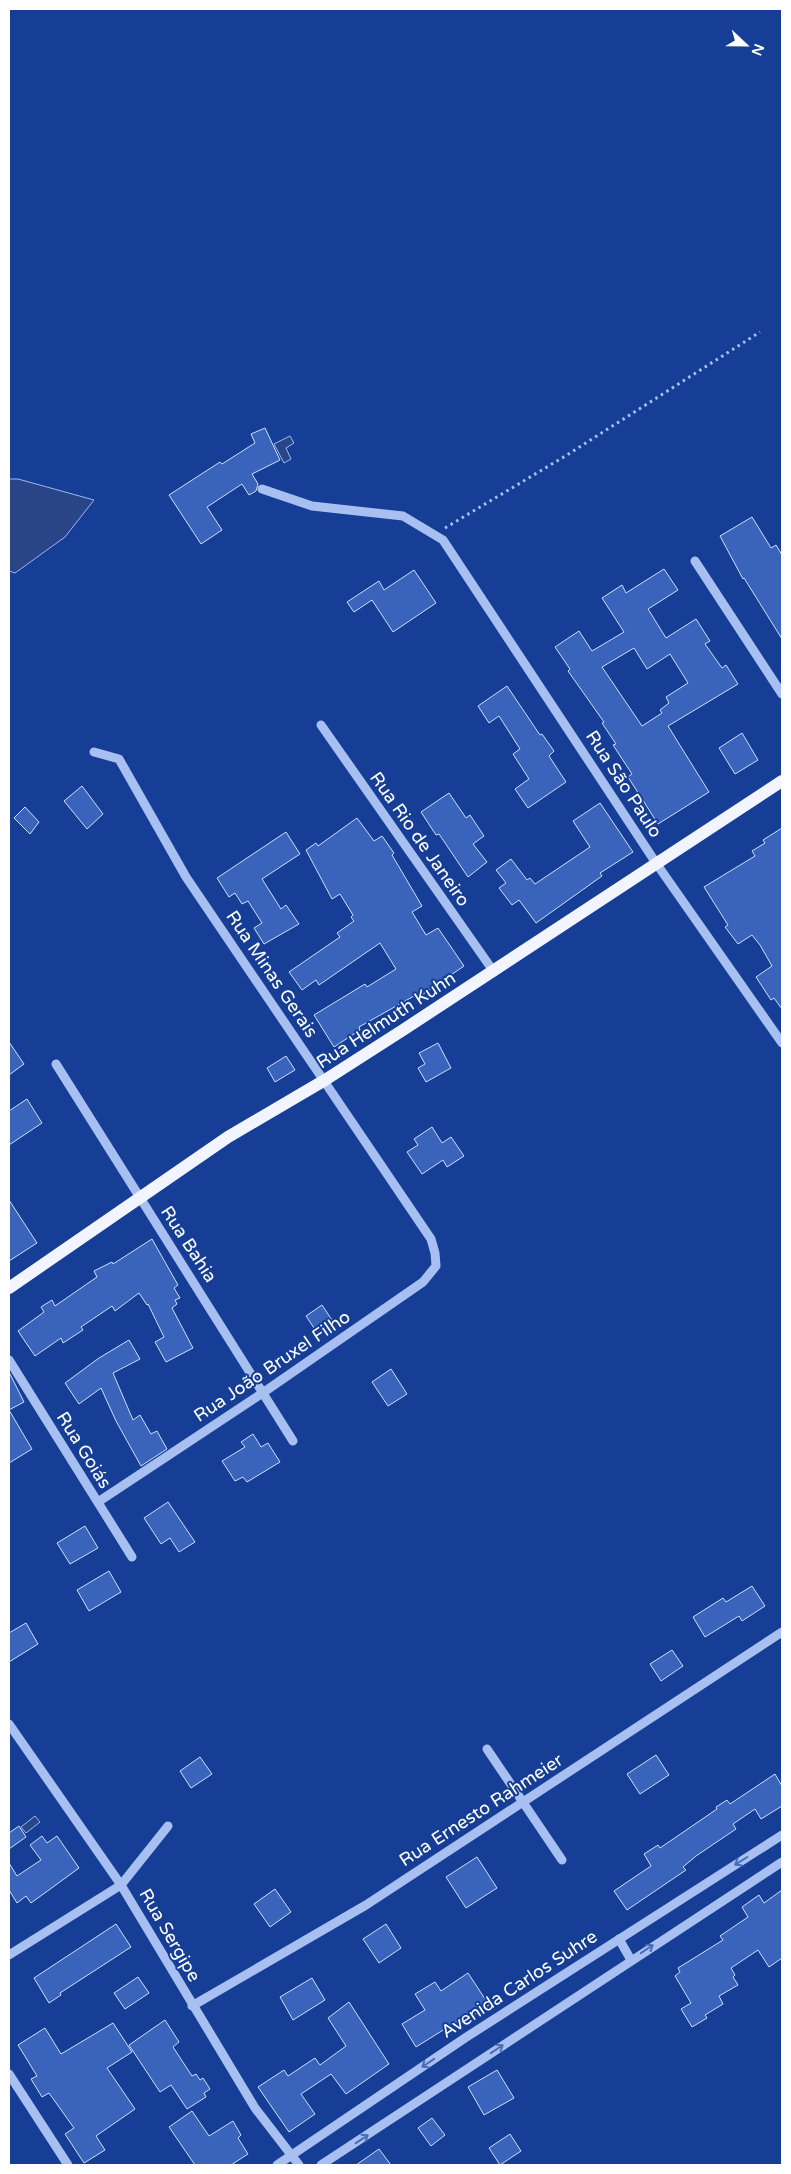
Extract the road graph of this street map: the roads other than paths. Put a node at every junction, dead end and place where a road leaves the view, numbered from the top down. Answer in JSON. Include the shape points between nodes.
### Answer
{"nodes":[{"id":1,"x":262,"y":489,"type":"dead end"},
{"id":2,"x":695,"y":561,"type":"dead end"},
{"id":3,"x":782,"y":694,"type":"edge"},
{"id":4,"x":321,"y":725,"type":"dead end"},
{"id":5,"x":94,"y":752,"type":"dead end"},
{"id":6,"x":782,"y":781,"type":"edge"},
{"id":7,"x":656,"y":863,"type":"junction"},
{"id":8,"x":494,"y":972,"type":"junction"},
{"id":9,"x":782,"y":1042,"type":"edge"},
{"id":10,"x":56,"y":1064,"type":"dead end"},
{"id":11,"x":325,"y":1080,"type":"junction"},
{"id":12,"x":140,"y":1198,"type":"junction"},
{"id":13,"x":431,"y":1239,"type":"joint"},
{"id":14,"x":9,"y":1288,"type":"edge"},
{"id":15,"x":9,"y":1360,"type":"edge"},
{"id":16,"x":264,"y":1392,"type":"junction"},
{"id":17,"x":293,"y":1441,"type":"dead end"},
{"id":18,"x":98,"y":1502,"type":"junction"},
{"id":19,"x":132,"y":1558,"type":"dead end"},
{"id":20,"x":782,"y":1632,"type":"edge"},
{"id":21,"x":9,"y":1724,"type":"edge"},
{"id":22,"x":488,"y":1749,"type":"dead end"},
{"id":23,"x":523,"y":1802,"type":"junction"},
{"id":24,"x":168,"y":1826,"type":"dead end"},
{"id":25,"x":782,"y":1835,"type":"edge"},
{"id":26,"x":562,"y":1860,"type":"dead end"},
{"id":27,"x":782,"y":1862,"type":"edge"},
{"id":28,"x":121,"y":1885,"type":"junction"},
{"id":29,"x":619,"y":1939,"type":"junction"},
{"id":30,"x":9,"y":1955,"type":"edge"},
{"id":31,"x":631,"y":1960,"type":"junction"},
{"id":32,"x":192,"y":2006,"type":"junction"},
{"id":33,"x":9,"y":2074,"type":"edge"},
{"id":34,"x":292,"y":2154,"type":"junction"},
{"id":35,"x":68,"y":2165,"type":"edge"},
{"id":36,"x":277,"y":2165,"type":"edge"},
{"id":37,"x":299,"y":2165,"type":"edge"},
{"id":38,"x":321,"y":2165,"type":"edge"}],
"edges":[{"from":1,"to":7,"type":"street","name":"Rua São Paulo","via":[[312,506],[403,516],[444,540]]},
{"from":2,"to":3,"type":"street"},
{"from":4,"to":8,"type":"street","name":"Rua Rio de Janeiro"},
{"from":5,"to":11,"type":"street","name":"Rua Minas Gerais","via":[[119,759],[186,877]]},
{"from":6,"to":7,"type":"main road","name":"Rua Helmuth Kuhn"},
{"from":7,"to":8,"type":"main road","name":"Rua Helmuth Kuhn"},
{"from":7,"to":9,"type":"street","name":"Rua São Paulo"},
{"from":8,"to":11,"type":"main road","name":"Rua Helmuth Kuhn"},
{"from":10,"to":12,"type":"street","name":"Rua Bahia"},
{"from":11,"to":12,"type":"main road","name":"Rua Helmuth Kuhn","via":[[228,1138]]},
{"from":11,"to":13,"type":"street","name":"Rua Minas Gerais"},
{"from":12,"to":14,"type":"main road","name":"Rua Helmuth Kuhn"},
{"from":12,"to":16,"type":"street","name":"Rua Bahia"},
{"from":13,"to":16,"type":"street","name":"Rua João Bruxel Filho","via":[[436,1266],[423,1282]]},
{"from":15,"to":18,"type":"street","name":"Rua Goiás"},
{"from":16,"to":17,"type":"street","name":"Rua Bahia"},
{"from":16,"to":18,"type":"street","name":"Rua João Bruxel Filho"},
{"from":18,"to":19,"type":"street","name":"Rua Goiás"},
{"from":20,"to":23,"type":"street","name":"Rua Ernesto Rahmeier"},
{"from":21,"to":28,"type":"street","name":"Rua Sergipe"},
{"from":22,"to":23,"type":"street"},
{"from":23,"to":26,"type":"street"},
{"from":23,"to":32,"type":"street","name":"Rua Ernesto Rahmeier","via":[[366,1905]]},
{"from":24,"to":28,"type":"street"},
{"from":25,"to":29,"type":"street","name":"Avenida Carlos Suhre","one_way":true},
{"from":31,"to":27,"type":"street","one_way":true},
{"from":28,"to":30,"type":"street"},
{"from":28,"to":32,"type":"street","name":"Rua Sergipe"},
{"from":29,"to":31,"type":"street"},
{"from":29,"to":34,"type":"street","name":"Avenida Carlos Suhre","one_way":true},
{"from":38,"to":31,"type":"street","one_way":true},
{"from":32,"to":34,"type":"street","name":"Rua Sergipe","via":[[255,2108]]},
{"from":33,"to":35,"type":"street"},
{"from":34,"to":36,"type":"street","name":"Avenida Carlos Suhre"},
{"from":34,"to":37,"type":"street","name":"Rua Sergipe"}]}
